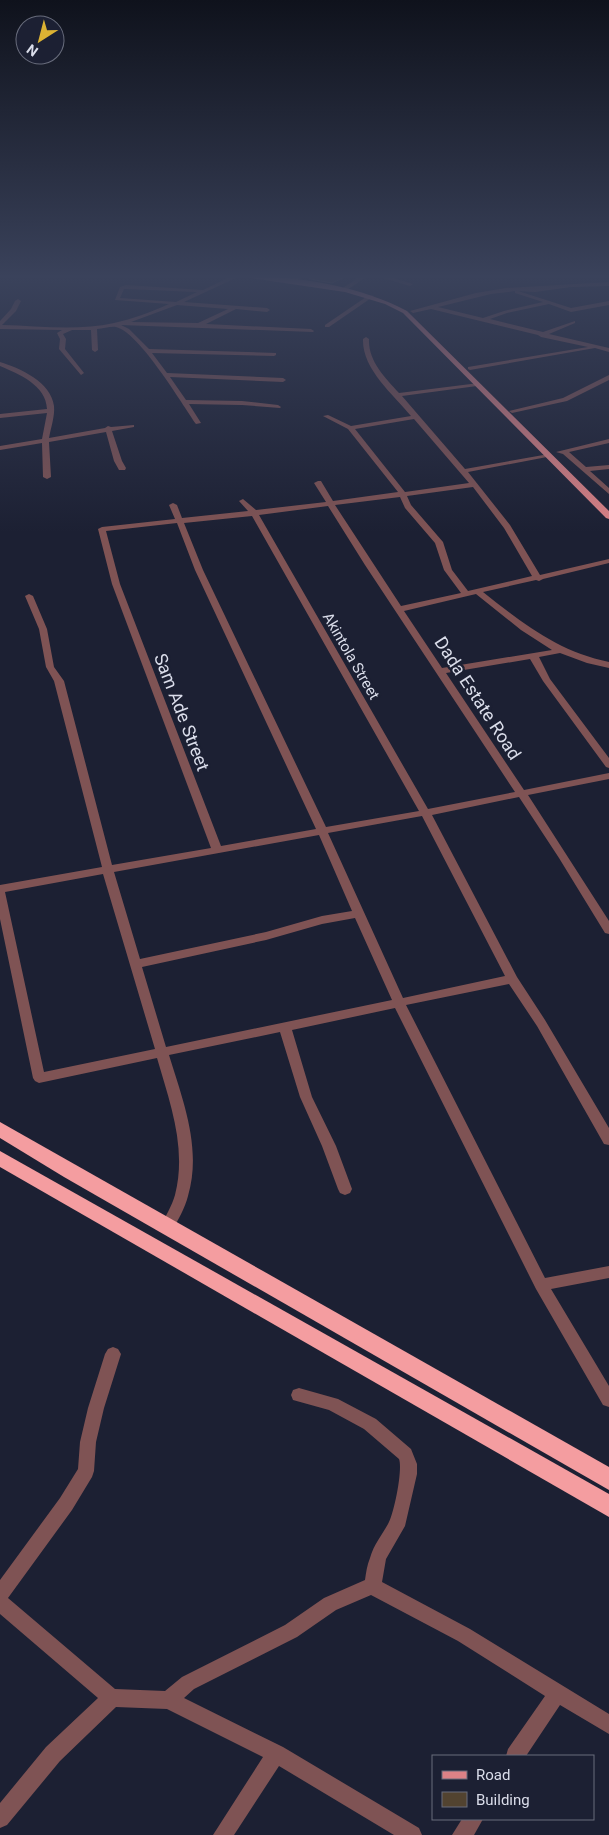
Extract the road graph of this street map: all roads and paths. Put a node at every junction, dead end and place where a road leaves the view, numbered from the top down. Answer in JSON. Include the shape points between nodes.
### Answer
{"nodes":[{"id":1,"x":71,"y":361,"type":"edge"},
{"id":2,"x":154,"y":361,"type":"edge"},
{"id":3,"x":371,"y":361,"type":"edge"},
{"id":4,"x":454,"y":361,"type":"edge"},
{"id":5,"x":463,"y":361,"type":"edge"},
{"id":6,"x":516,"y":361,"type":"edge"},
{"id":7,"x":0,"y":364,"type":"edge"},
{"id":8,"x":470,"y":368,"type":"junction"},
{"id":9,"x":81,"y":373,"type":"dead end"},
{"id":10,"x":166,"y":375,"type":"junction"},
{"id":11,"x":609,"y":378,"type":"edge"},
{"id":12,"x":284,"y":380,"type":"dead end"},
{"id":13,"x":477,"y":384,"type":"junction"},
{"id":14,"x":398,"y":395,"type":"junction"},
{"id":15,"x":184,"y":402,"type":"junction"},
{"id":16,"x":278,"y":407,"type":"dead end"},
{"id":17,"x":50,"y":411,"type":"junction"},
{"id":18,"x":512,"y":411,"type":"junction"},
{"id":19,"x":0,"y":416,"type":"edge"},
{"id":20,"x":326,"y":416,"type":"dead end"},
{"id":21,"x":415,"y":417,"type":"junction"},
{"id":22,"x":198,"y":423,"type":"dead end"},
{"id":23,"x":132,"y":426,"type":"dead end"},
{"id":24,"x":350,"y":428,"type":"junction"},
{"id":25,"x":109,"y":430,"type":"junction"},
{"id":26,"x":46,"y":439,"type":"junction"},
{"id":27,"x":609,"y":441,"type":"edge"},
{"id":28,"x":0,"y":448,"type":"edge"},
{"id":29,"x":564,"y":451,"type":"junction"},
{"id":30,"x":550,"y":454,"type":"junction"},
{"id":31,"x":609,"y":467,"type":"edge"},
{"id":32,"x":122,"y":468,"type":"dead end"},
{"id":33,"x":586,"y":470,"type":"junction"},
{"id":34,"x":464,"y":472,"type":"junction"},
{"id":35,"x":47,"y":476,"type":"dead end"},
{"id":36,"x":318,"y":483,"type":"dead end"},
{"id":37,"x":474,"y":484,"type":"junction"},
{"id":38,"x":609,"y":492,"type":"edge"},
{"id":39,"x":403,"y":494,"type":"junction"},
{"id":40,"x":244,"y":501,"type":"dead end"},
{"id":41,"x":332,"y":503,"type":"junction"},
{"id":42,"x":173,"y":505,"type":"dead end"},
{"id":43,"x":608,"y":505,"type":"edge"},
{"id":44,"x":254,"y":513,"type":"junction"},
{"id":45,"x":609,"y":516,"type":"edge"},
{"id":46,"x":178,"y":521,"type":"junction"},
{"id":47,"x":609,"y":561,"type":"edge"},
{"id":48,"x":539,"y":579,"type":"junction"},
{"id":49,"x":480,"y":593,"type":"junction"},
{"id":50,"x":467,"y":595,"type":"junction"},
{"id":51,"x":29,"y":596,"type":"dead end"},
{"id":52,"x":400,"y":609,"type":"junction"},
{"id":53,"x":541,"y":642,"type":"junction"},
{"id":54,"x":559,"y":651,"type":"junction"},
{"id":55,"x":534,"y":657,"type":"junction"},
{"id":56,"x":609,"y":665,"type":"edge"},
{"id":57,"x":441,"y":671,"type":"junction"},
{"id":58,"x":609,"y":765,"type":"edge"},
{"id":59,"x":609,"y":776,"type":"edge"},
{"id":60,"x":520,"y":793,"type":"junction"},
{"id":61,"x":424,"y":813,"type":"junction"},
{"id":62,"x":322,"y":831,"type":"junction"},
{"id":63,"x":218,"y":851,"type":"junction"},
{"id":64,"x":108,"y":871,"type":"junction"},
{"id":65,"x":0,"y":891,"type":"edge"},
{"id":66,"x":359,"y":914,"type":"junction"},
{"id":67,"x":609,"y":930,"type":"edge"},
{"id":68,"x":135,"y":964,"type":"junction"},
{"id":69,"x":512,"y":979,"type":"junction"},
{"id":70,"x":399,"y":1003,"type":"junction"},
{"id":71,"x":285,"y":1027,"type":"junction"},
{"id":72,"x":161,"y":1054,"type":"junction"},
{"id":73,"x":0,"y":1129,"type":"edge"},
{"id":74,"x":609,"y":1140,"type":"edge"},
{"id":75,"x":0,"y":1158,"type":"edge"},
{"id":76,"x":344,"y":1189,"type":"dead end"},
{"id":77,"x":167,"y":1227,"type":"junction"},
{"id":78,"x":609,"y":1272,"type":"edge"},
{"id":79,"x":542,"y":1285,"type":"junction"},
{"id":80,"x":113,"y":1354,"type":"dead end"},
{"id":81,"x":299,"y":1394,"type":"dead end"},
{"id":82,"x":609,"y":1400,"type":"edge"},
{"id":83,"x":609,"y":1479,"type":"edge"},
{"id":84,"x":609,"y":1506,"type":"edge"},
{"id":85,"x":372,"y":1586,"type":"junction"},
{"id":86,"x":0,"y":1594,"type":"edge"},
{"id":87,"x":0,"y":1603,"type":"edge"},
{"id":88,"x":558,"y":1694,"type":"junction"},
{"id":89,"x":112,"y":1698,"type":"junction"},
{"id":90,"x":168,"y":1700,"type":"junction"},
{"id":91,"x":609,"y":1725,"type":"edge"},
{"id":92,"x":276,"y":1754,"type":"junction"},
{"id":93,"x":516,"y":1755,"type":"edge"},
{"id":94,"x":0,"y":1818,"type":"edge"},
{"id":95,"x":472,"y":1820,"type":"edge"},
{"id":96,"x":222,"y":1835,"type":"edge"},
{"id":97,"x":412,"y":1835,"type":"edge"},
{"id":98,"x":462,"y":1835,"type":"edge"}],
"edges":[{"from":1,"to":9,"type":"street"},
{"from":2,"to":10,"type":"street"},
{"from":3,"to":14,"type":"street"},
{"from":4,"to":13,"type":"main road"},
{"from":5,"to":8,"type":"main road"},
{"from":6,"to":8,"type":"street"},
{"from":7,"to":17,"type":"street","via":[[22,374],[43,390],[51,404]]},
{"from":8,"to":18,"type":"main road"},
{"from":10,"to":12,"type":"street"},
{"from":10,"to":15,"type":"street"},
{"from":11,"to":18,"type":"street","via":[[565,400]]},
{"from":13,"to":14,"type":"street"},
{"from":13,"to":30,"type":"main road"},
{"from":14,"to":21,"type":"street"},
{"from":15,"to":16,"type":"street"},
{"from":15,"to":22,"type":"street"},
{"from":17,"to":19,"type":"street"},
{"from":17,"to":26,"type":"street"},
{"from":18,"to":30,"type":"main road"},
{"from":20,"to":24,"type":"street"},
{"from":21,"to":24,"type":"street"},
{"from":21,"to":34,"type":"street"},
{"from":23,"to":25,"type":"street"},
{"from":24,"to":39,"type":"street"},
{"from":25,"to":26,"type":"street"},
{"from":25,"to":32,"type":"street"},
{"from":26,"to":28,"type":"street"},
{"from":26,"to":35,"type":"street"},
{"from":27,"to":29,"type":"street"},
{"from":29,"to":30,"type":"street"},
{"from":29,"to":33,"type":"street"},
{"from":30,"to":34,"type":"street"},
{"from":30,"to":43,"type":"main road"},
{"from":30,"to":45,"type":"main road"},
{"from":31,"to":33,"type":"street"},
{"from":33,"to":38,"type":"street"},
{"from":34,"to":37,"type":"street"},
{"from":36,"to":41,"type":"street","name":"Dada Estate Road"},
{"from":37,"to":39,"type":"street"},
{"from":37,"to":48,"type":"street","via":[[507,527]]},
{"from":39,"to":41,"type":"street"},
{"from":39,"to":50,"type":"street","via":[[408,506],[440,542],[448,570]]},
{"from":40,"to":44,"type":"street","name":"Akintola Street"},
{"from":41,"to":44,"type":"street"},
{"from":41,"to":52,"type":"street","name":"Dada Estate Road"},
{"from":42,"to":46,"type":"street"},
{"from":44,"to":46,"type":"street"},
{"from":44,"to":61,"type":"street","name":"Akintola Street"},
{"from":46,"to":62,"type":"street"},
{"from":46,"to":63,"type":"street","name":"Sam Ade Street","via":[[102,529],[116,584]]},
{"from":47,"to":48,"type":"street"},
{"from":48,"to":49,"type":"street"},
{"from":49,"to":50,"type":"street"},
{"from":49,"to":53,"type":"street"},
{"from":50,"to":52,"type":"street"},
{"from":51,"to":64,"type":"street","via":[[43,629],[50,667],[59,681]]},
{"from":52,"to":57,"type":"street","name":"Dada Estate Road"},
{"from":53,"to":54,"type":"street"},
{"from":53,"to":55,"type":"street"},
{"from":54,"to":55,"type":"street"},
{"from":54,"to":56,"type":"street"},
{"from":55,"to":57,"type":"street"},
{"from":55,"to":58,"type":"street","via":[[546,679]]},
{"from":57,"to":60,"type":"street","name":"Dada Estate Road"},
{"from":59,"to":60,"type":"street"},
{"from":60,"to":61,"type":"street"},
{"from":60,"to":67,"type":"street","name":"Dada Estate Road"},
{"from":61,"to":62,"type":"street"},
{"from":61,"to":69,"type":"street","name":"Akintola Street"},
{"from":62,"to":63,"type":"street"},
{"from":62,"to":66,"type":"street"},
{"from":63,"to":64,"type":"street"},
{"from":64,"to":65,"type":"street"},
{"from":64,"to":68,"type":"street"},
{"from":65,"to":72,"type":"street","via":[[39,1078]]},
{"from":66,"to":68,"type":"street"},
{"from":66,"to":70,"type":"street"},
{"from":68,"to":72,"type":"street"},
{"from":69,"to":70,"type":"street"},
{"from":69,"to":74,"type":"street","name":"Akintola Street"},
{"from":70,"to":71,"type":"street"},
{"from":70,"to":79,"type":"street"},
{"from":71,"to":72,"type":"street"},
{"from":71,"to":76,"type":"street","via":[[306,1097],[329,1146]]},
{"from":72,"to":77,"type":"street","via":[[183,1124],[187,1167],[181,1196]]},
{"from":73,"to":77,"type":"highway"},
{"from":75,"to":84,"type":"highway"},
{"from":77,"to":83,"type":"highway"},
{"from":78,"to":79,"type":"street"},
{"from":79,"to":82,"type":"street"},
{"from":80,"to":86,"type":"street","via":[[88,1442],[86,1471],[66,1504]]},
{"from":81,"to":85,"type":"street","via":[[332,1404],[370,1424],[405,1454],[409,1464],[397,1526],[378,1558]]},
{"from":85,"to":88,"type":"street","via":[[464,1635]]},
{"from":85,"to":90,"type":"street","via":[[330,1604],[291,1631],[188,1683]]},
{"from":87,"to":89,"type":"street"},
{"from":88,"to":91,"type":"street"},
{"from":88,"to":93,"type":"street"},
{"from":89,"to":90,"type":"street"},
{"from":89,"to":94,"type":"street","via":[[53,1754]]},
{"from":90,"to":92,"type":"street"},
{"from":92,"to":96,"type":"street"},
{"from":92,"to":97,"type":"street"},
{"from":95,"to":98,"type":"street"}]}
